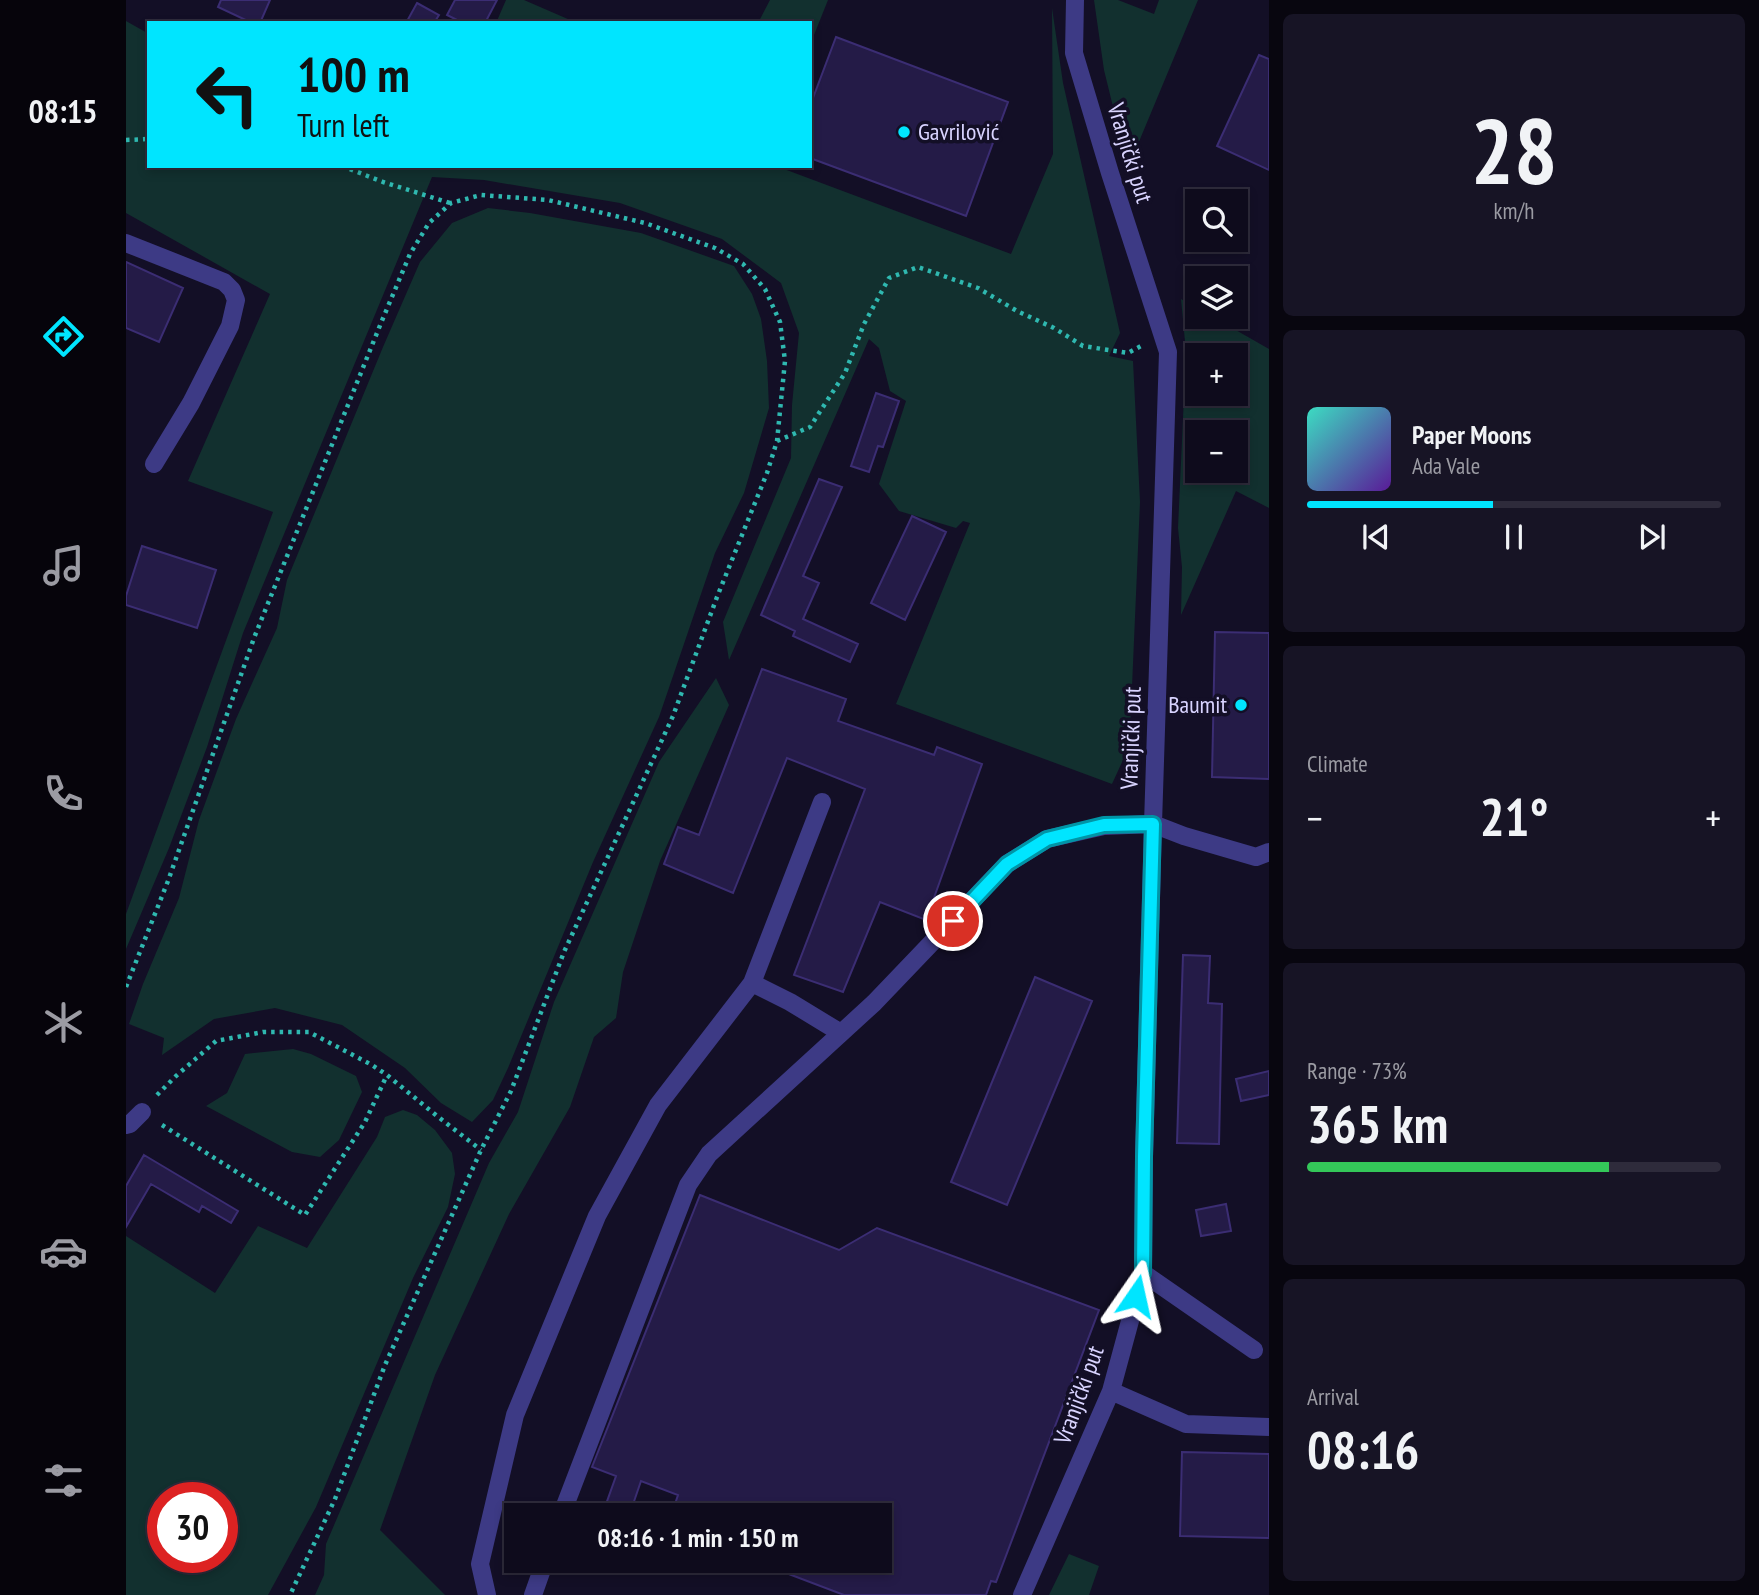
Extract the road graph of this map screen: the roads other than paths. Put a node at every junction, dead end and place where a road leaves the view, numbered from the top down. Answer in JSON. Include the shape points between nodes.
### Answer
{"nodes":[{"id":1,"x":1075,"y":0,"type":"edge"},
{"id":2,"x":126,"y":243,"type":"edge"},
{"id":3,"x":153,"y":464,"type":"dead end"},
{"id":4,"x":822,"y":802,"type":"dead end"},
{"id":5,"x":1153,"y":824,"type":"junction"},
{"id":6,"x":1269,"y":852,"type":"edge"},
{"id":7,"x":752,"y":984,"type":"junction"},
{"id":8,"x":841,"y":1033,"type":"junction"},
{"id":9,"x":142,"y":1112,"type":"road end"},
{"id":10,"x":126,"y":1125,"type":"edge"},
{"id":11,"x":1143,"y":1273,"type":"junction"},
{"id":12,"x":1254,"y":1350,"type":"dead end"},
{"id":13,"x":1111,"y":1391,"type":"junction"},
{"id":14,"x":1269,"y":1427,"type":"edge"},
{"id":15,"x":566,"y":1503,"type":"edge"},
{"id":16,"x":541,"y":1573,"type":"edge"},
{"id":17,"x":487,"y":1595,"type":"edge"},
{"id":18,"x":533,"y":1595,"type":"edge"},
{"id":19,"x":1022,"y":1595,"type":"edge"}],
"edges":[{"from":1,"to":5,"type":"street","name":"Vranjički put","via":[[1074,53],[1168,352]]},
{"from":2,"to":3,"type":"street","via":[[224,282],[236,300],[218,352]]},
{"from":4,"to":7,"type":"street"},
{"from":5,"to":6,"type":"street","via":[[1256,856]]},
{"from":5,"to":8,"type":"street","via":[[1104,825],[1047,839],[1007,864]]},
{"from":5,"to":11,"type":"street","name":"Vranjički put"},
{"from":7,"to":8,"type":"street"},
{"from":7,"to":17,"type":"street","via":[[657,1105],[597,1216],[515,1415],[480,1564]]},
{"from":8,"to":15,"type":"street","via":[[709,1154],[688,1185]]},
{"from":9,"to":10,"type":"street"},
{"from":11,"to":12,"type":"street"},
{"from":11,"to":13,"type":"street","name":"Vranjički put"},
{"from":13,"to":14,"type":"street","via":[[1186,1424]]},
{"from":13,"to":19,"type":"street","name":"Vranjički put"},
{"from":16,"to":18,"type":"street"}]}
